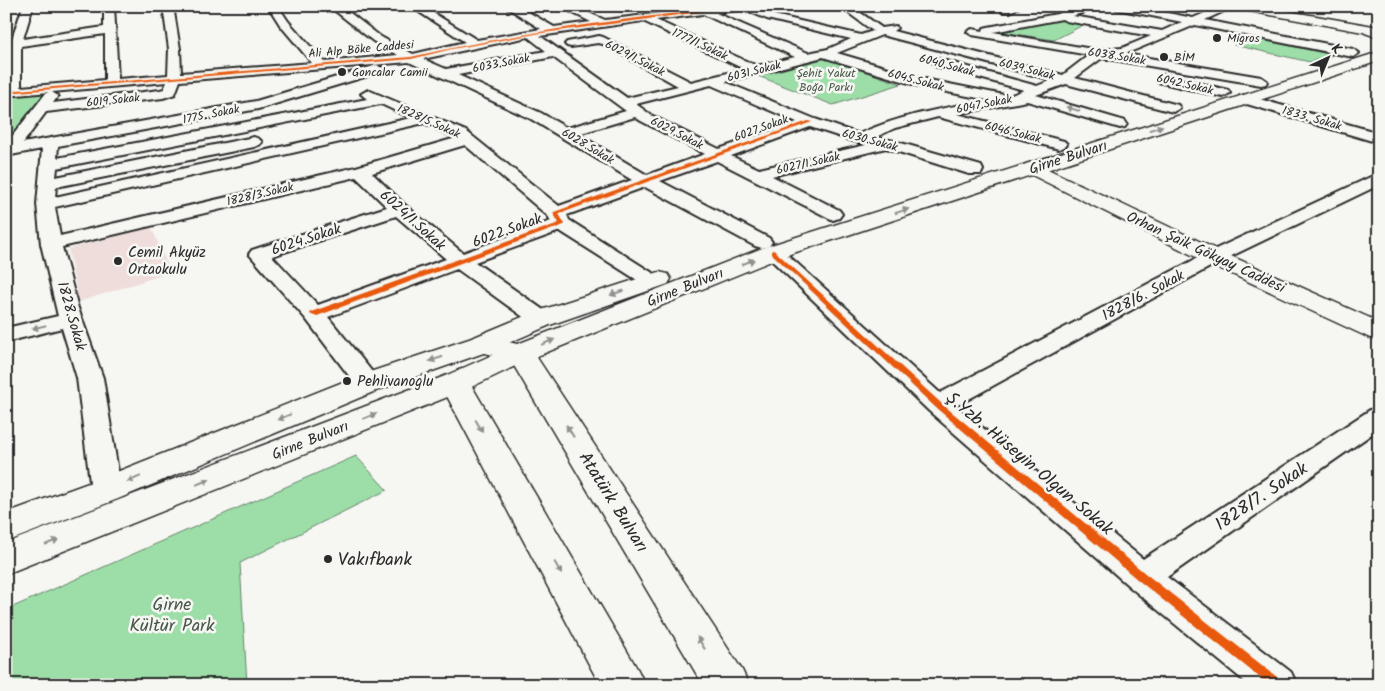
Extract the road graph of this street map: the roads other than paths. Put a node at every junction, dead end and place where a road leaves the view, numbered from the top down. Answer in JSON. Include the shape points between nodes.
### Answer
{"nodes":[{"id":1,"x":28,"y":6,"type":"edge"},
{"id":2,"x":109,"y":6,"type":"edge"},
{"id":3,"x":168,"y":6,"type":"edge"},
{"id":4,"x":272,"y":6,"type":"edge"},
{"id":5,"x":334,"y":6,"type":"edge"},
{"id":6,"x":414,"y":6,"type":"edge"},
{"id":7,"x":510,"y":6,"type":"edge"},
{"id":8,"x":564,"y":6,"type":"edge"},
{"id":9,"x":744,"y":6,"type":"edge"},
{"id":10,"x":844,"y":6,"type":"edge"},
{"id":11,"x":1096,"y":6,"type":"edge"},
{"id":12,"x":1116,"y":6,"type":"edge"},
{"id":13,"x":1230,"y":6,"type":"edge"},
{"id":14,"x":1238,"y":6,"type":"edge"},
{"id":15,"x":1276,"y":7,"type":"edge"},
{"id":16,"x":628,"y":10,"type":"dead end"},
{"id":17,"x":704,"y":11,"type":"junction"},
{"id":18,"x":1058,"y":17,"type":"junction"},
{"id":19,"x":645,"y":18,"type":"junction"},
{"id":20,"x":861,"y":20,"type":"junction"},
{"id":21,"x":1193,"y":22,"type":"junction"},
{"id":22,"x":605,"y":24,"type":"junction"},
{"id":23,"x":817,"y":27,"type":"junction"},
{"id":24,"x":914,"y":29,"type":"dead end"},
{"id":25,"x":110,"y":30,"type":"junction"},
{"id":26,"x":551,"y":30,"type":"junction"},
{"id":27,"x":880,"y":31,"type":"junction"},
{"id":28,"x":1377,"y":33,"type":"edge"},
{"id":29,"x":531,"y":34,"type":"junction"},
{"id":30,"x":1160,"y":34,"type":"junction"},
{"id":31,"x":858,"y":39,"type":"junction"},
{"id":32,"x":16,"y":43,"type":"junction"},
{"id":33,"x":472,"y":43,"type":"junction"},
{"id":34,"x":879,"y":47,"type":"dead end"},
{"id":35,"x":552,"y":50,"type":"junction"},
{"id":36,"x":823,"y":53,"type":"junction"},
{"id":37,"x":1100,"y":53,"type":"junction"},
{"id":38,"x":1353,"y":53,"type":"junction"},
{"id":39,"x":1379,"y":56,"type":"edge"},
{"id":40,"x":806,"y":57,"type":"junction"},
{"id":41,"x":411,"y":58,"type":"junction"},
{"id":42,"x":923,"y":59,"type":"dead end"},
{"id":43,"x":1088,"y":62,"type":"junction"},
{"id":44,"x":499,"y":63,"type":"junction"},
{"id":45,"x":320,"y":64,"type":"junction"},
{"id":46,"x":756,"y":70,"type":"junction"},
{"id":47,"x":447,"y":74,"type":"junction"},
{"id":48,"x":174,"y":78,"type":"junction"},
{"id":49,"x":1066,"y":79,"type":"junction"},
{"id":50,"x":712,"y":81,"type":"junction"},
{"id":51,"x":1261,"y":81,"type":"junction"},
{"id":52,"x":339,"y":82,"type":"junction"},
{"id":53,"x":112,"y":83,"type":"junction"},
{"id":54,"x":690,"y":86,"type":"junction"},
{"id":55,"x":57,"y":88,"type":"junction"},
{"id":56,"x":1038,"y":90,"type":"junction"},
{"id":57,"x":10,"y":92,"type":"edge"},
{"id":58,"x":1224,"y":93,"type":"junction"},
{"id":59,"x":1245,"y":99,"type":"junction"},
{"id":60,"x":382,"y":100,"type":"junction"},
{"id":61,"x":1010,"y":100,"type":"junction"},
{"id":62,"x":624,"y":103,"type":"junction"},
{"id":63,"x":42,"y":108,"type":"junction"},
{"id":64,"x":1173,"y":108,"type":"junction"},
{"id":65,"x":402,"y":109,"type":"junction"},
{"id":66,"x":638,"y":112,"type":"junction"},
{"id":67,"x":938,"y":113,"type":"junction"},
{"id":68,"x":213,"y":114,"type":"junction"},
{"id":69,"x":424,"y":119,"type":"junction"},
{"id":70,"x":810,"y":122,"type":"junction"},
{"id":71,"x":225,"y":132,"type":"junction"},
{"id":72,"x":565,"y":132,"type":"junction"},
{"id":73,"x":1121,"y":132,"type":"junction"},
{"id":74,"x":1379,"y":138,"type":"edge"},
{"id":75,"x":468,"y":139,"type":"junction"},
{"id":76,"x":860,"y":139,"type":"junction"},
{"id":77,"x":50,"y":142,"type":"junction"},
{"id":78,"x":889,"y":144,"type":"junction"},
{"id":79,"x":1059,"y":144,"type":"junction"},
{"id":80,"x":234,"y":146,"type":"junction"},
{"id":81,"x":8,"y":150,"type":"edge"},
{"id":82,"x":719,"y":155,"type":"junction"},
{"id":83,"x":244,"y":161,"type":"junction"},
{"id":84,"x":1033,"y":168,"type":"junction"},
{"id":85,"x":975,"y":170,"type":"junction"},
{"id":86,"x":360,"y":171,"type":"junction"},
{"id":87,"x":756,"y":175,"type":"junction"},
{"id":88,"x":1379,"y":178,"type":"edge"},
{"id":89,"x":646,"y":181,"type":"junction"},
{"id":90,"x":47,"y":184,"type":"junction"},
{"id":91,"x":266,"y":193,"type":"junction"},
{"id":92,"x":399,"y":209,"type":"junction"},
{"id":93,"x":833,"y":214,"type":"junction"},
{"id":94,"x":559,"y":219,"type":"junction"},
{"id":95,"x":51,"y":244,"type":"junction"},
{"id":96,"x":767,"y":247,"type":"junction"},
{"id":97,"x":1214,"y":257,"type":"junction"},
{"id":98,"x":461,"y":262,"type":"junction"},
{"id":99,"x":652,"y":281,"type":"junction"},
{"id":100,"x":314,"y":314,"type":"junction"},
{"id":101,"x":72,"y":318,"type":"junction"},
{"id":102,"x":541,"y":320,"type":"junction"},
{"id":103,"x":1379,"y":332,"type":"edge"},
{"id":104,"x":6,"y":335,"type":"edge"},
{"id":105,"x":482,"y":344,"type":"junction"},
{"id":106,"x":520,"y":353,"type":"junction"},
{"id":107,"x":368,"y":383,"type":"junction"},
{"id":108,"x":455,"y":383,"type":"junction"},
{"id":109,"x":938,"y":405,"type":"junction"},
{"id":110,"x":1379,"y":416,"type":"edge"},
{"id":111,"x":106,"y":490,"type":"junction"},
{"id":112,"x":6,"y":528,"type":"edge"},
{"id":113,"x":6,"y":559,"type":"edge"},
{"id":114,"x":1142,"y":576,"type":"junction"},
{"id":115,"x":623,"y":685,"type":"edge"},
{"id":116,"x":727,"y":685,"type":"edge"},
{"id":117,"x":1278,"y":685,"type":"edge"}],
"edges":[{"from":1,"to":32,"type":"street"},
{"from":2,"to":25,"type":"street"},
{"from":3,"to":48,"type":"street"},
{"from":4,"to":45,"type":"street"},
{"from":5,"to":41,"type":"street","name":"6028.Sokak","via":[[377,39]]},
{"from":6,"to":33,"type":"street"},
{"from":7,"to":26,"type":"street"},
{"from":8,"to":22,"type":"street"},
{"from":9,"to":17,"type":"street","name":"Ali Alp Böke Caddesi"},
{"from":9,"to":23,"type":"street","via":[[771,17]]},
{"from":10,"to":20,"type":"street","name":"6039.Sokak"},
{"from":11,"to":18,"type":"street"},
{"from":12,"to":21,"type":"street"},
{"from":13,"to":21,"type":"street"},
{"from":14,"to":28,"type":"main road"},
{"from":15,"to":28,"type":"main road"},
{"from":16,"to":19,"type":"street","name":"1777/1.Sokak"},
{"from":17,"to":19,"type":"street","name":"Ali Alp Böke Caddesi"},
{"from":17,"to":40,"type":"street"},
{"from":18,"to":30,"type":"street"},
{"from":18,"to":37,"type":"street","name":"6038.Sokak","via":[[972,32]]},
{"from":19,"to":22,"type":"street","name":"Ali Alp Böke Caddesi"},
{"from":19,"to":46,"type":"street","name":"1777/1.Sokak"},
{"from":20,"to":23,"type":"street"},
{"from":20,"to":27,"type":"street","name":"6039.Sokak"},
{"from":21,"to":30,"type":"street"},
{"from":21,"to":38,"type":"street"},
{"from":22,"to":26,"type":"street","name":"Ali Alp Böke Caddesi"},
{"from":23,"to":31,"type":"street"},
{"from":24,"to":27,"type":"street","via":[[901,26]]},
{"from":25,"to":32,"type":"street"},
{"from":25,"to":53,"type":"street"},
{"from":26,"to":29,"type":"street","name":"Ali Alp Böke Caddesi"},
{"from":27,"to":31,"type":"street","name":"6031.Sokak"},
{"from":27,"to":49,"type":"street","name":"6039.Sokak"},
{"from":28,"to":38,"type":"main road","name":"Girne Bulvarı"},
{"from":29,"to":33,"type":"street","name":"Ali Alp Böke Caddesi"},
{"from":29,"to":35,"type":"street","name":"6029.Sokak"},
{"from":30,"to":37,"type":"street","via":[[1124,51]]},
{"from":31,"to":34,"type":"street"},
{"from":31,"to":36,"type":"street","name":"6031.Sokak"},
{"from":32,"to":57,"type":"street"},
{"from":33,"to":41,"type":"street","name":"Ali Alp Böke Caddesi"},
{"from":33,"to":44,"type":"street"},
{"from":35,"to":44,"type":"street","name":"6033.Sokak"},
{"from":35,"to":54,"type":"street","name":"6029/1.Sokak","via":[[599,40],[607,42]]},
{"from":35,"to":62,"type":"street","name":"6029.Sokak"},
{"from":36,"to":40,"type":"street","name":"6031.Sokak"},
{"from":36,"to":61,"type":"street","name":"6045.Sokak","via":[[927,84]]},
{"from":37,"to":43,"type":"street","name":"6047.Sokak"},
{"from":37,"to":51,"type":"street","name":"6038.Sokak"},
{"from":38,"to":51,"type":"main road","name":"Girne Bulvarı"},
{"from":39,"to":59,"type":"main road","name":"Girne Bulvarı"},
{"from":40,"to":46,"type":"street","name":"6031.Sokak"},
{"from":41,"to":45,"type":"street","name":"Ali Alp Böke Caddesi"},
{"from":41,"to":47,"type":"street","name":"6028.Sokak"},
{"from":41,"to":52,"type":"street","name":"1775. Sokak"},
{"from":42,"to":56,"type":"street","name":"6040.Sokak"},
{"from":43,"to":49,"type":"street","name":"6047.Sokak"},
{"from":43,"to":58,"type":"street","name":"6042.Sokak"},
{"from":44,"to":47,"type":"street","name":"6033.Sokak"},
{"from":45,"to":48,"type":"street","name":"Ali Alp Böke Caddesi"},
{"from":46,"to":50,"type":"street","name":"6031.Sokak"},
{"from":47,"to":72,"type":"street","name":"6028.Sokak"},
{"from":48,"to":53,"type":"street","name":"Ali Alp Böke Caddesi"},
{"from":48,"to":63,"type":"street","name":"6019.Sokak","via":[[170,91],[163,94]]},
{"from":49,"to":56,"type":"street","name":"6047.Sokak"},
{"from":49,"to":64,"type":"street","name":"6039.Sokak"},
{"from":50,"to":54,"type":"street","name":"6031.Sokak"},
{"from":50,"to":70,"type":"street","name":"6030.Sokak"},
{"from":51,"to":58,"type":"main road","name":"Girne Bulvarı"},
{"from":52,"to":60,"type":"street","name":"1828/5.Sokak"},
{"from":52,"to":68,"type":"street","name":"1775. Sokak"},
{"from":53,"to":55,"type":"street","name":"Ali Alp Böke Caddesi"},
{"from":54,"to":62,"type":"street","name":"6031.Sokak"},
{"from":55,"to":57,"type":"street","name":"Ali Alp Böke Caddesi"},
{"from":55,"to":63,"type":"street"},
{"from":56,"to":61,"type":"street","name":"6047.Sokak"},
{"from":58,"to":64,"type":"main road","name":"Girne Bulvarı"},
{"from":73,"to":59,"type":"main road","name":"Girne Bulvarı","one_way":true},
{"from":59,"to":74,"type":"street","name":"1833. Sokak"},
{"from":60,"to":65,"type":"street","name":"1828/5.Sokak"},
{"from":60,"to":71,"type":"street"},
{"from":61,"to":67,"type":"street","name":"6047.Sokak"},
{"from":73,"to":61,"type":"street","one_way":true,"via":[[1028,97]]},
{"from":62,"to":66,"type":"street","name":"6029.Sokak"},
{"from":63,"to":81,"type":"street"},
{"from":64,"to":73,"type":"main road","name":"Girne Bulvarı"},
{"from":65,"to":69,"type":"street","name":"1828/5.Sokak"},
{"from":65,"to":80,"type":"street"},
{"from":66,"to":72,"type":"street"},
{"from":66,"to":82,"type":"street","name":"6029.Sokak"},
{"from":67,"to":76,"type":"street","name":"6047.Sokak","via":[[890,125]]},
{"from":67,"to":79,"type":"street","name":"6046.Sokak"},
{"from":68,"to":71,"type":"street"},
{"from":68,"to":77,"type":"street","name":"1775. Sokak"},
{"from":69,"to":75,"type":"street","name":"1828/5.Sokak"},
{"from":69,"to":83,"type":"street"},
{"from":70,"to":76,"type":"street","name":"6030.Sokak"},
{"from":70,"to":82,"type":"street","name":"6027.Sokak"},
{"from":71,"to":80,"type":"street"},
{"from":71,"to":90,"type":"street"},
{"from":72,"to":89,"type":"street","name":"6028.Sokak"},
{"from":73,"to":79,"type":"main road","name":"Girne Bulvarı"},
{"from":73,"to":84,"type":"main road","name":"Girne Bulvarı"},
{"from":75,"to":86,"type":"street","name":"1828/3.Sokak"},
{"from":75,"to":94,"type":"street","name":"1828/5.Sokak"},
{"from":76,"to":78,"type":"street","name":"6030.Sokak"},
{"from":77,"to":81,"type":"street","name":"1775. Sokak"},
{"from":77,"to":90,"type":"street","name":"1828.Sokak"},
{"from":78,"to":85,"type":"street","name":"6030.Sokak"},
{"from":78,"to":87,"type":"street","name":"6027/1.Sokak"},
{"from":79,"to":85,"type":"main road","name":"Girne Bulvarı"},
{"from":80,"to":83,"type":"street"},
{"from":80,"to":90,"type":"street"},
{"from":82,"to":87,"type":"street","name":"6029.Sokak"},
{"from":82,"to":89,"type":"street","name":"6022.Sokak"},
{"from":83,"to":90,"type":"street"},
{"from":83,"to":91,"type":"street"},
{"from":96,"to":84,"type":"main road","name":"Girne Bulvarı","one_way":true},
{"from":84,"to":97,"type":"main road","name":"Orhan Şaik Gökyay Caddesi"},
{"from":85,"to":93,"type":"main road","name":"Girne Bulvarı"},
{"from":86,"to":91,"type":"street","name":"1828/3.Sokak"},
{"from":86,"to":92,"type":"street","name":"6024/1.Sokak"},
{"from":87,"to":93,"type":"street","name":"6029.Sokak"},
{"from":88,"to":97,"type":"street","name":"1828/6. Sokak"},
{"from":89,"to":94,"type":"street","name":"6022.Sokak"},
{"from":89,"to":96,"type":"street","name":"6028.Sokak"},
{"from":90,"to":95,"type":"street","name":"1828.Sokak"},
{"from":91,"to":95,"type":"street","name":"1828/3.Sokak"},
{"from":92,"to":98,"type":"street","name":"6024/1.Sokak"},
{"from":92,"to":100,"type":"street","name":"6024.Sokak","via":[[259,254]]},
{"from":93,"to":96,"type":"main road","name":"Girne Bulvarı"},
{"from":94,"to":98,"type":"street","name":"6022.Sokak"},
{"from":94,"to":99,"type":"street","name":"1828/5.Sokak"},
{"from":95,"to":101,"type":"street","name":"1828.Sokak"},
{"from":96,"to":99,"type":"main road","name":"Girne Bulvarı"},
{"from":106,"to":96,"type":"main road","name":"Girne Bulvarı","one_way":true},
{"from":96,"to":109,"type":"street","name":"Ş.Yzb. Hüseyin Olgun Sokak"},
{"from":97,"to":103,"type":"main road","name":"Orhan Şaik Gökyay Caddesi"},
{"from":97,"to":109,"type":"street","name":"1828/6. Sokak"},
{"from":98,"to":100,"type":"street","name":"6022.Sokak"},
{"from":98,"to":102,"type":"street","name":"6024/1.Sokak"},
{"from":99,"to":102,"type":"main road","name":"Girne Bulvarı","one_way":true},
{"from":100,"to":107,"type":"street","name":"6024.Sokak"},
{"from":101,"to":104,"type":"street","one_way":true},
{"from":101,"to":111,"type":"street","name":"1828.Sokak","via":[[90,378]]},
{"from":102,"to":105,"type":"main road","name":"Girne Bulvarı"},
{"from":105,"to":106,"type":"main road"},
{"from":105,"to":107,"type":"main road","name":"Girne Bulvarı","one_way":true},
{"from":105,"to":108,"type":"main road"},
{"from":106,"to":108,"type":"main road","name":"Girne Bulvarı"},
{"from":116,"to":106,"type":"main road","name":"Atatürk Bulvarı","one_way":true},
{"from":107,"to":111,"type":"main road","name":"Girne Bulvarı","one_way":true},
{"from":113,"to":108,"type":"main road","name":"Girne Bulvarı","one_way":true},
{"from":108,"to":115,"type":"main road","one_way":true},
{"from":109,"to":114,"type":"street","name":"Ş.Yzb. Hüseyin Olgun Sokak"},
{"from":110,"to":114,"type":"street","name":"1828/7. Sokak"},
{"from":111,"to":112,"type":"main road","name":"Girne Bulvarı"},
{"from":114,"to":117,"type":"street","name":"Ş.Yzb. Hüseyin Olgun Sokak"}]}
